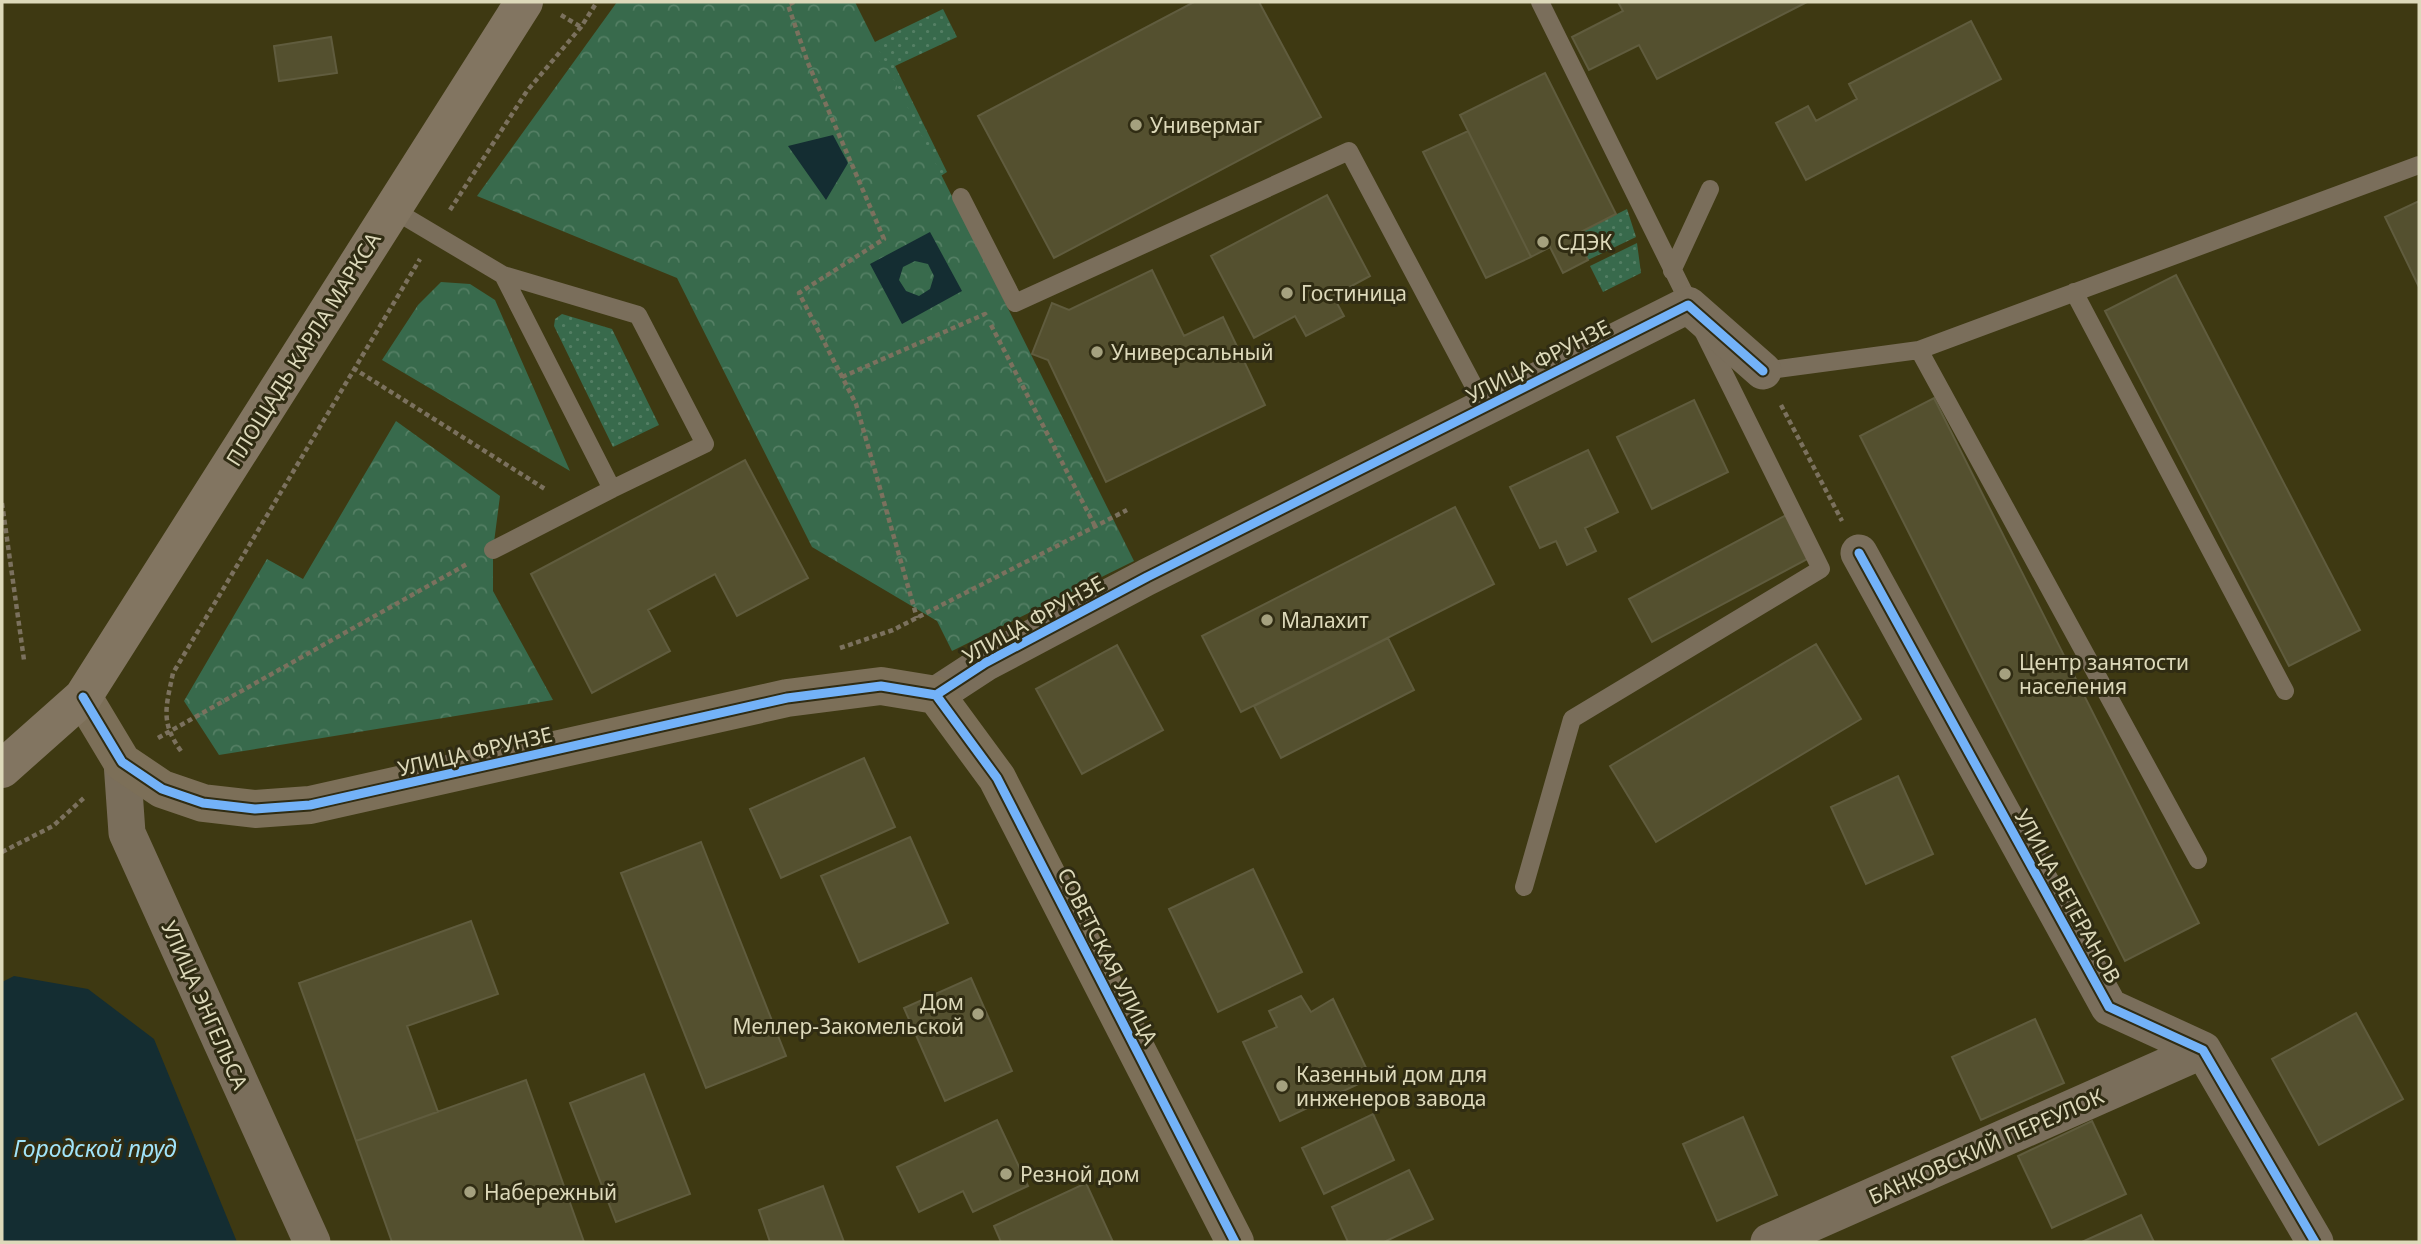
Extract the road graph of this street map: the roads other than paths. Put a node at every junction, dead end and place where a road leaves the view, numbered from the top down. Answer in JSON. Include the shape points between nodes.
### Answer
{"nodes":[{"id":1,"x":524,"y":2,"type":"edge"},
{"id":2,"x":1540,"y":2,"type":"edge"},
{"id":3,"x":2419,"y":165,"type":"edge"},
{"id":4,"x":1710,"y":189,"type":"dead end"},
{"id":5,"x":961,"y":197,"type":"dead end"},
{"id":6,"x":392,"y":209,"type":"junction"},
{"id":7,"x":1672,"y":271,"type":"junction"},
{"id":8,"x":503,"y":275,"type":"junction"},
{"id":9,"x":2074,"y":292,"type":"junction"},
{"id":10,"x":1688,"y":305,"type":"junction"},
{"id":11,"x":1919,"y":351,"type":"junction"},
{"id":12,"x":1763,"y":371,"type":"joint"},
{"id":13,"x":1485,"y":407,"type":"junction"},
{"id":14,"x":612,"y":489,"type":"junction"},
{"id":15,"x":493,"y":550,"type":"road end"},
{"id":16,"x":1859,"y":553,"type":"road end"},
{"id":17,"x":2285,"y":691,"type":"dead end"},
{"id":18,"x":936,"y":695,"type":"junction"},
{"id":19,"x":83,"y":697,"type":"junction"},
{"id":20,"x":122,"y":762,"type":"junction"},
{"id":21,"x":2,"y":769,"type":"edge"},
{"id":22,"x":2197,"y":860,"type":"dead end"},
{"id":23,"x":1524,"y":887,"type":"dead end"},
{"id":24,"x":2203,"y":1050,"type":"junction"},
{"id":25,"x":312,"y":1242,"type":"edge"},
{"id":26,"x":1235,"y":1242,"type":"edge"},
{"id":27,"x":1769,"y":1242,"type":"edge"},
{"id":28,"x":2315,"y":1242,"type":"edge"}],
"edges":[{"from":1,"to":6,"type":"main road","name":"ПЛОЩАДЬ КАРЛА МАРКСА"},
{"from":2,"to":7,"type":"lane"},
{"from":3,"to":9,"type":"lane"},
{"from":4,"to":7,"type":"lane"},
{"from":5,"to":13,"type":"lane","via":[[1016,303],[1349,151]]},
{"from":6,"to":8,"type":"lane"},
{"from":6,"to":19,"type":"main road","name":"ПЛОЩАДЬ КАРЛА МАРКСА"},
{"from":7,"to":10,"type":"lane"},
{"from":8,"to":14,"type":"lane"},
{"from":8,"to":14,"type":"lane","via":[[638,315],[705,443]]},
{"from":9,"to":11,"type":"lane"},
{"from":9,"to":17,"type":"lane"},
{"from":10,"to":12,"type":"street"},
{"from":10,"to":13,"type":"street","name":"УЛИЦА ФРУНЗЕ"},
{"from":10,"to":23,"type":"lane","via":[[1821,569],[1572,719]]},
{"from":11,"to":12,"type":"lane"},
{"from":11,"to":22,"type":"lane"},
{"from":13,"to":18,"type":"street","name":"УЛИЦА ФРУНЗЕ","via":[[1147,577],[985,663]]},
{"from":14,"to":15,"type":"lane"},
{"from":16,"to":24,"type":"street","name":"УЛИЦА ВЕТЕРАНОВ","via":[[2109,1007]]},
{"from":18,"to":20,"type":"street","name":"УЛИЦА ФРУНЗЕ","via":[[881,686],[787,698],[310,805],[255,809],[203,803],[162,789]]},
{"from":18,"to":26,"type":"street","name":"СОВЕТСКАЯ УЛИЦА","via":[[997,778]]},
{"from":19,"to":20,"type":"street","name":"УЛИЦА ФРУНЗЕ"},
{"from":19,"to":21,"type":"main road","name":"ПЛОЩАДЬ КАРЛА МАРКСА"},
{"from":20,"to":25,"type":"street","name":"УЛИЦА ЭНГЕЛЬСА","via":[[127,833]]},
{"from":24,"to":27,"type":"street","name":"БАНКОВСКИЙ ПЕРЕУЛОК"},
{"from":24,"to":28,"type":"street"}]}
